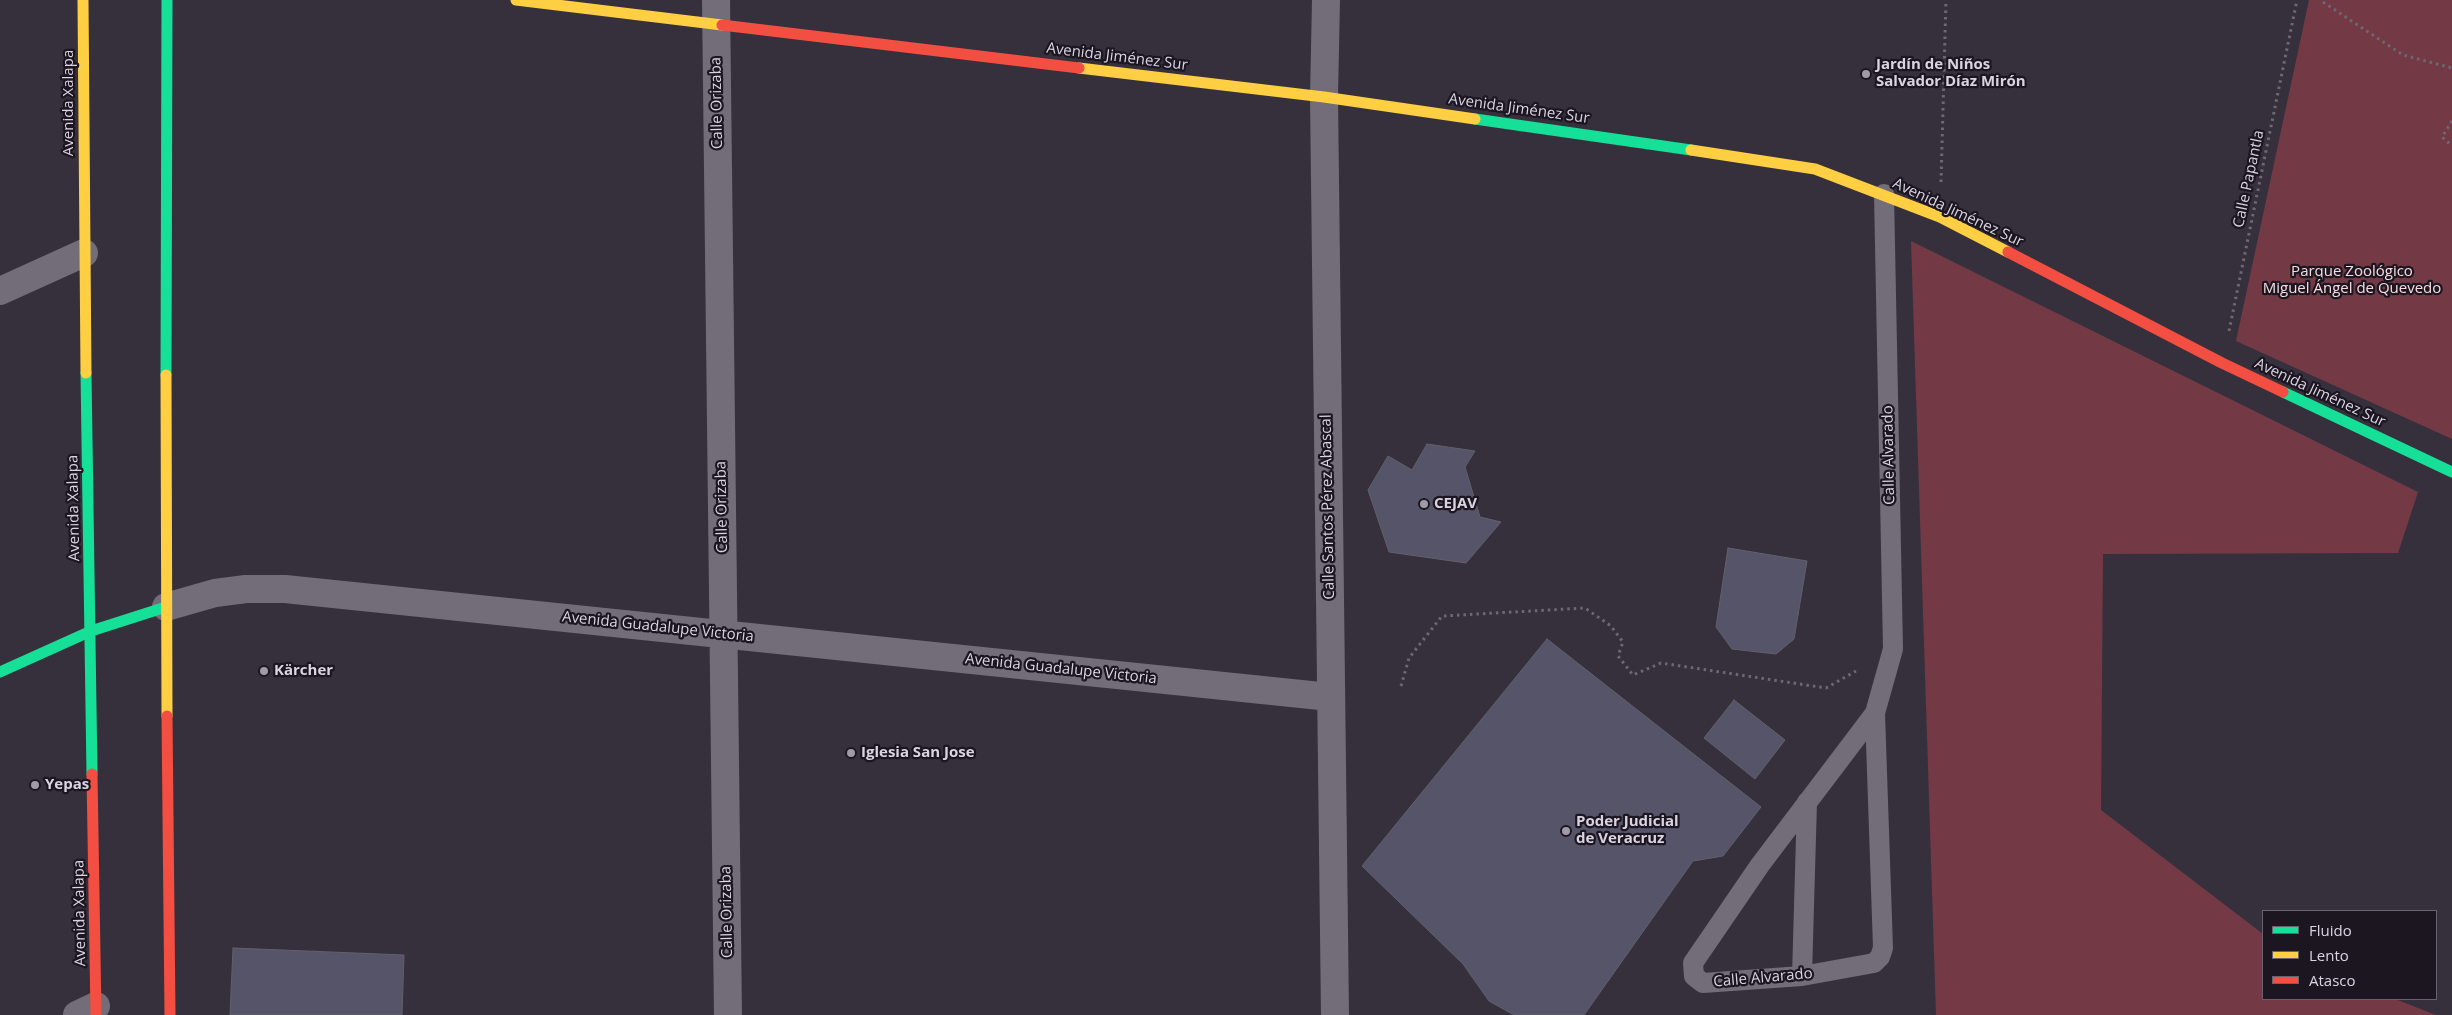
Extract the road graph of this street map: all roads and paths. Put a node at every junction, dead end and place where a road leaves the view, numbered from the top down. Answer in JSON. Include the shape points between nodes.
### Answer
{"nodes":[{"id":1,"x":83,"y":0,"type":"edge"},
{"id":2,"x":166,"y":0,"type":"edge"},
{"id":3,"x":516,"y":0,"type":"edge"},
{"id":4,"x":1326,"y":0,"type":"edge"},
{"id":5,"x":1946,"y":0,"type":"edge"},
{"id":6,"x":2297,"y":0,"type":"edge"},
{"id":7,"x":2323,"y":2,"type":"dead end"},
{"id":8,"x":716,"y":12,"type":"edge"},
{"id":9,"x":2452,"y":68,"type":"edge"},
{"id":10,"x":1324,"y":97,"type":"junction"},
{"id":11,"x":2452,"y":121,"type":"edge"},
{"id":12,"x":2452,"y":146,"type":"edge"},
{"id":13,"x":1884,"y":194,"type":"junction"},
{"id":14,"x":1940,"y":217,"type":"junction"},
{"id":15,"x":84,"y":253,"type":"junction"},
{"id":16,"x":0,"y":291,"type":"edge"},
{"id":17,"x":2222,"y":363,"type":"junction"},
{"id":18,"x":2452,"y":472,"type":"edge"},
{"id":19,"x":166,"y":607,"type":"junction"},
{"id":20,"x":91,"y":631,"type":"junction"},
{"id":21,"x":724,"y":633,"type":"junction"},
{"id":22,"x":1893,"y":649,"type":"junction"},
{"id":23,"x":0,"y":672,"type":"edge"},
{"id":24,"x":1402,"y":686,"type":"dead end"},
{"id":25,"x":1330,"y":697,"type":"junction"},
{"id":26,"x":1875,"y":714,"type":"junction"},
{"id":27,"x":1807,"y":802,"type":"junction"},
{"id":28,"x":1802,"y":976,"type":"junction"},
{"id":29,"x":90,"y":1012,"type":"edge"},
{"id":30,"x":170,"y":1015,"type":"edge"},
{"id":31,"x":728,"y":1015,"type":"edge"},
{"id":32,"x":1334,"y":1015,"type":"edge"}],
"edges":[{"from":1,"to":15,"type":"street","name":"Avenida Xalapa"},
{"from":2,"to":19,"type":"street"},
{"from":3,"to":8,"type":"street","name":"Avenida Jiménez Sur"},
{"from":4,"to":10,"type":"street","name":"Calle Santos Pérez Abascal"},
{"from":5,"to":14,"type":"path"},
{"from":6,"to":17,"type":"path","name":"Calle Papantla"},
{"from":7,"to":9,"type":"path","via":[[2404,55]]},
{"from":8,"to":10,"type":"street","name":"Avenida Jiménez Sur"},
{"from":8,"to":21,"type":"street","name":"Calle Orizaba"},
{"from":10,"to":13,"type":"street","name":"Avenida Jiménez Sur","via":[[1815,169]]},
{"from":10,"to":25,"type":"street","name":"Calle Santos Pérez Abascal"},
{"from":11,"to":12,"type":"path","via":[[2442,137]]},
{"from":13,"to":14,"type":"street","name":"Avenida Jiménez Sur"},
{"from":13,"to":22,"type":"lane","name":"Calle Alvarado"},
{"from":14,"to":17,"type":"street","name":"Avenida Jiménez Sur"},
{"from":15,"to":16,"type":"street"},
{"from":15,"to":20,"type":"street","name":"Avenida Xalapa"},
{"from":17,"to":18,"type":"street","name":"Avenida Jiménez Sur"},
{"from":19,"to":20,"type":"street","name":"Avenida Guadalupe Victoria"},
{"from":19,"to":21,"type":"street","name":"Avenida Guadalupe Victoria","via":[[215,593],[285,588]]},
{"from":19,"to":30,"type":"street"},
{"from":20,"to":23,"type":"street","name":"Avenida Guadalupe Victoria"},
{"from":20,"to":29,"type":"street","name":"Avenida Xalapa"},
{"from":21,"to":25,"type":"street","name":"Avenida Guadalupe Victoria"},
{"from":21,"to":31,"type":"street","name":"Calle Orizaba"},
{"from":22,"to":24,"type":"path","via":[[1826,688],[1661,663],[1633,674],[1618,656],[1623,642],[1611,626],[1585,608],[1442,616],[1409,658]]},
{"from":22,"to":26,"type":"lane","name":"Calle Alvarado"},
{"from":25,"to":32,"type":"street","name":"Calle Santos Pérez Abascal"},
{"from":26,"to":27,"type":"lane","name":"Calle Alvarado"},
{"from":26,"to":28,"type":"lane","name":"Calle Alvarado","via":[[1883,948],[1874,962]]},
{"from":27,"to":28,"type":"lane"},
{"from":27,"to":28,"type":"lane","name":"Calle Alvarado","via":[[1693,963],[1694,976],[1703,983]]}]}
